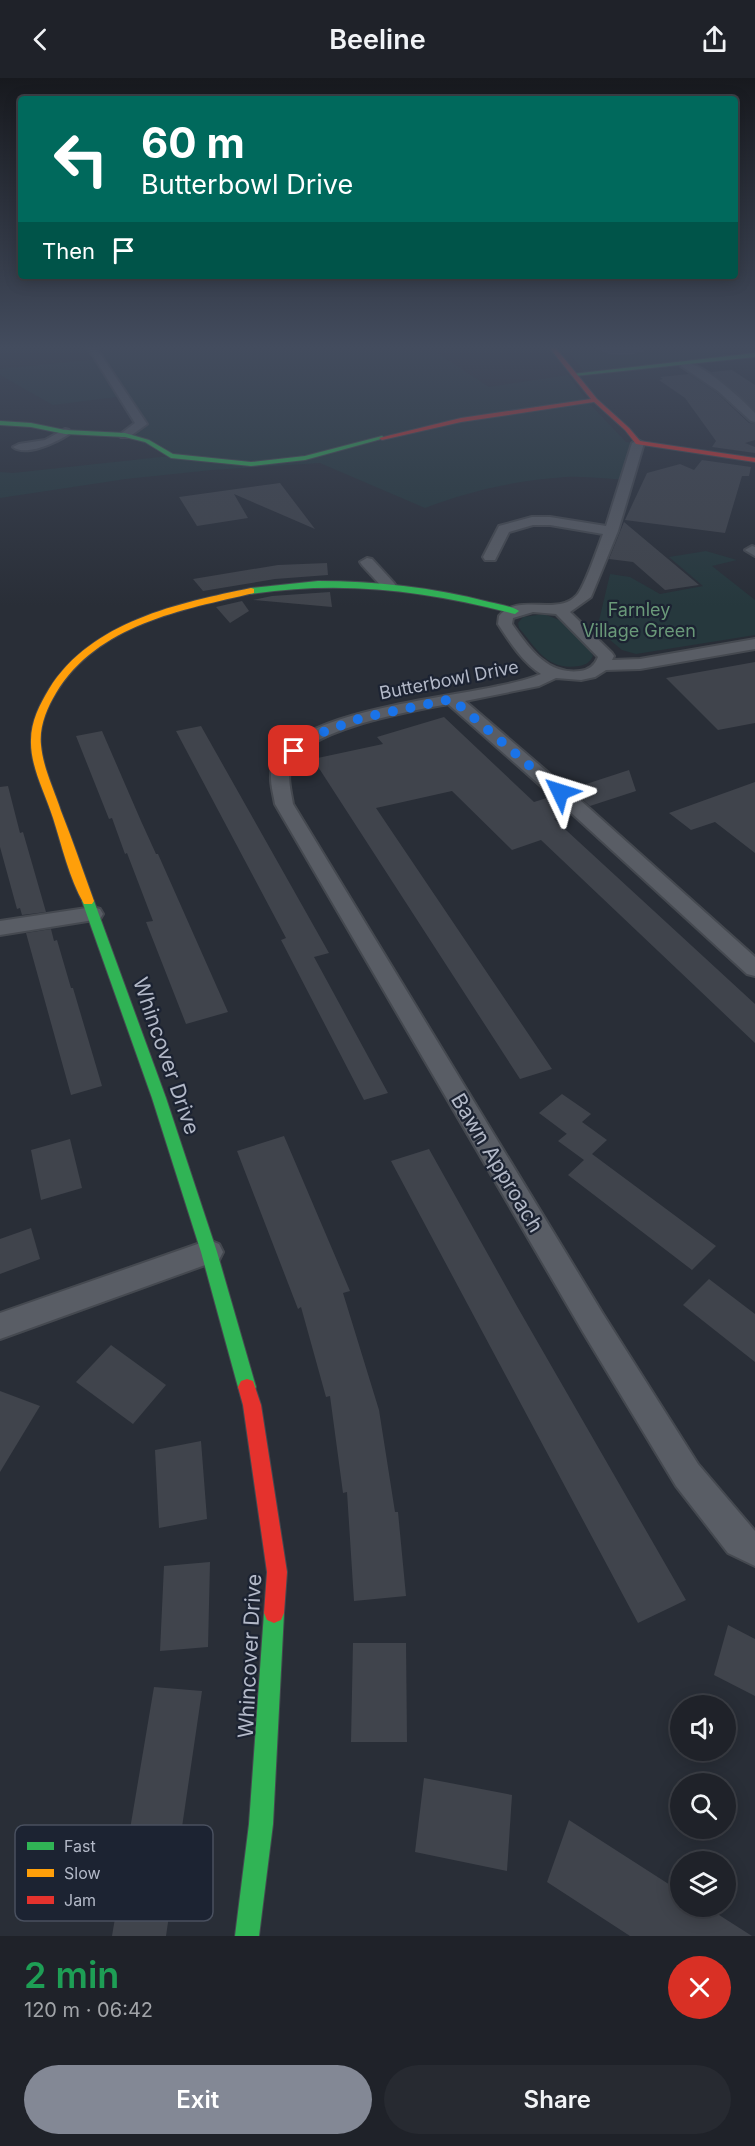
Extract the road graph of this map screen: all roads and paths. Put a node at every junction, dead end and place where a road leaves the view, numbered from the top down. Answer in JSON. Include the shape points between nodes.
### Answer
{"nodes":[{"id":1,"x":64,"y":433,"type":"edge"},
{"id":2,"x":79,"y":433,"type":"edge"},
{"id":3,"x":128,"y":433,"type":"edge"},
{"id":4,"x":401,"y":433,"type":"edge"},
{"id":5,"x":630,"y":433,"type":"edge"},
{"id":6,"x":125,"y":435,"type":"junction"},
{"id":7,"x":638,"y":443,"type":"junction"},
{"id":8,"x":19,"y":447,"type":"dead end"},
{"id":9,"x":755,"y":459,"type":"edge"},
{"id":10,"x":611,"y":531,"type":"junction"},
{"id":11,"x":490,"y":557,"type":"dead end"},
{"id":12,"x":367,"y":562,"type":"dead end"},
{"id":13,"x":389,"y":586,"type":"junction"},
{"id":14,"x":515,"y":611,"type":"junction"},
{"id":15,"x":561,"y":611,"type":"junction"},
{"id":16,"x":755,"y":645,"type":"edge"},
{"id":17,"x":604,"y":665,"type":"junction"},
{"id":18,"x":555,"y":673,"type":"junction"},
{"id":19,"x":452,"y":699,"type":"junction"},
{"id":20,"x":287,"y":756,"type":"joint"},
{"id":21,"x":93,"y":914,"type":"junction"},
{"id":22,"x":0,"y":928,"type":"edge"},
{"id":23,"x":755,"y":969,"type":"edge"},
{"id":24,"x":209,"y":1252,"type":"junction"},
{"id":25,"x":0,"y":1326,"type":"edge"},
{"id":26,"x":755,"y":1549,"type":"edge"},
{"id":27,"x":248,"y":1936,"type":"edge"}],
"edges":[{"from":1,"to":8,"type":"street","via":[[48,443]]},
{"from":2,"to":6,"type":"street"},
{"from":3,"to":6,"type":"street"},
{"from":4,"to":6,"type":"street","via":[[304,458],[231,463],[171,456],[147,441]]},
{"from":5,"to":7,"type":"street"},
{"from":7,"to":9,"type":"street"},
{"from":7,"to":10,"type":"street"},
{"from":10,"to":11,"type":"street","via":[[532,521],[504,529]]},
{"from":10,"to":15,"type":"street","via":[[584,597]]},
{"from":12,"to":13,"type":"street"},
{"from":13,"to":14,"type":"street","name":"Whincover Drive"},
{"from":13,"to":21,"type":"street","name":"Whincover Drive","via":[[316,583],[219,595],[127,626],[76,659],[52,684],[38,720],[35,748]]},
{"from":14,"to":15,"type":"street"},
{"from":14,"to":18,"type":"street","via":[[506,616],[505,624],[544,669]]},
{"from":15,"to":17,"type":"street","via":[[600,648],[606,656]]},
{"from":16,"to":17,"type":"street","via":[[640,664]]},
{"from":17,"to":18,"type":"street","via":[[600,671],[580,675]]},
{"from":18,"to":19,"type":"street","name":"Butterbowl Drive","via":[[526,685]]},
{"from":19,"to":20,"type":"street","name":"Butterbowl Drive","via":[[361,718],[315,735]]},
{"from":19,"to":23,"type":"street"},
{"from":20,"to":26,"type":"street","name":"Bawn Approach","via":[[278,778],[289,813],[687,1475],[740,1541]]},
{"from":21,"to":22,"type":"street"},
{"from":21,"to":24,"type":"street","name":"Whincover Drive"},
{"from":24,"to":25,"type":"street"},
{"from":24,"to":27,"type":"street","name":"Whincover Drive","via":[[252,1405],[277,1572],[261,1824]]}]}
